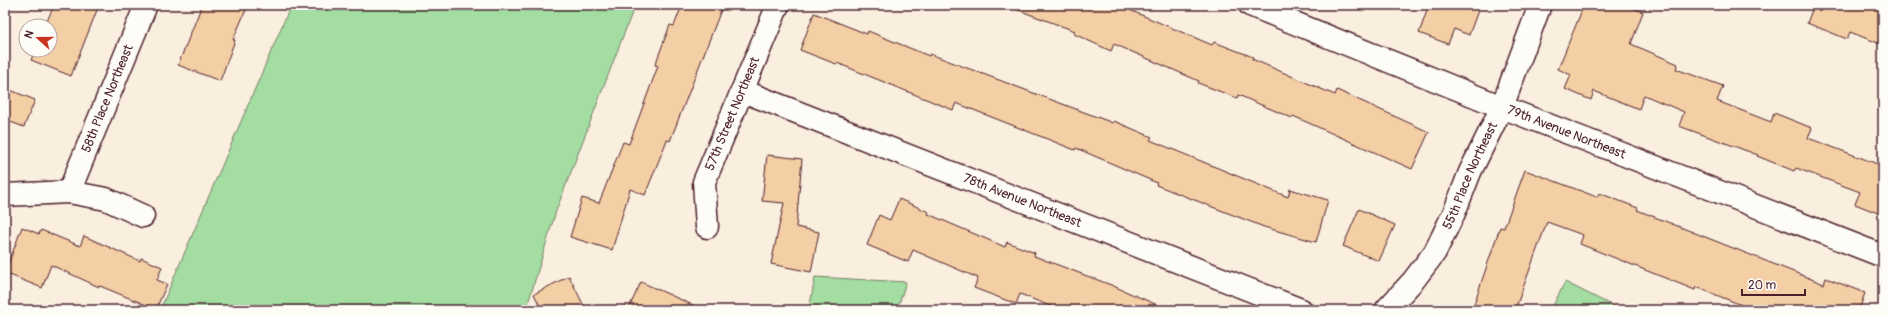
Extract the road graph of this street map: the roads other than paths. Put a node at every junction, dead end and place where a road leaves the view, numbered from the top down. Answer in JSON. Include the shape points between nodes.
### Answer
{"nodes":[{"id":1,"x":146,"y":5,"type":"edge"},
{"id":2,"x":778,"y":5,"type":"edge"},
{"id":3,"x":1250,"y":5,"type":"edge"},
{"id":4,"x":1540,"y":5,"type":"edge"},
{"id":5,"x":743,"y":91,"type":"junction"},
{"id":6,"x":1502,"y":107,"type":"junction"},
{"id":7,"x":68,"y":192,"type":"junction"},
{"id":8,"x":5,"y":195,"type":"edge"},
{"id":9,"x":143,"y":216,"type":"dead end"},
{"id":10,"x":707,"y":227,"type":"dead end"},
{"id":11,"x":1883,"y":256,"type":"edge"},
{"id":12,"x":1300,"y":310,"type":"edge"},
{"id":13,"x":1386,"y":310,"type":"edge"}],
"edges":[{"from":1,"to":7,"type":"street","name":"58th Place Northeast"},
{"from":2,"to":5,"type":"street","name":"57th Street Northeast"},
{"from":3,"to":6,"type":"street","name":"79th Avenue Northeast"},
{"from":4,"to":6,"type":"street","name":"55th Place Northeast"},
{"from":5,"to":10,"type":"street","name":"57th Street Northeast","via":[[704,182]]},
{"from":5,"to":12,"type":"street","name":"78th Avenue Northeast"},
{"from":6,"to":11,"type":"street","name":"79th Avenue Northeast"},
{"from":6,"to":13,"type":"street","name":"55th Place Northeast","via":[[1435,252]]},
{"from":7,"to":8,"type":"street"},
{"from":7,"to":9,"type":"street","via":[[106,199]]}]}
